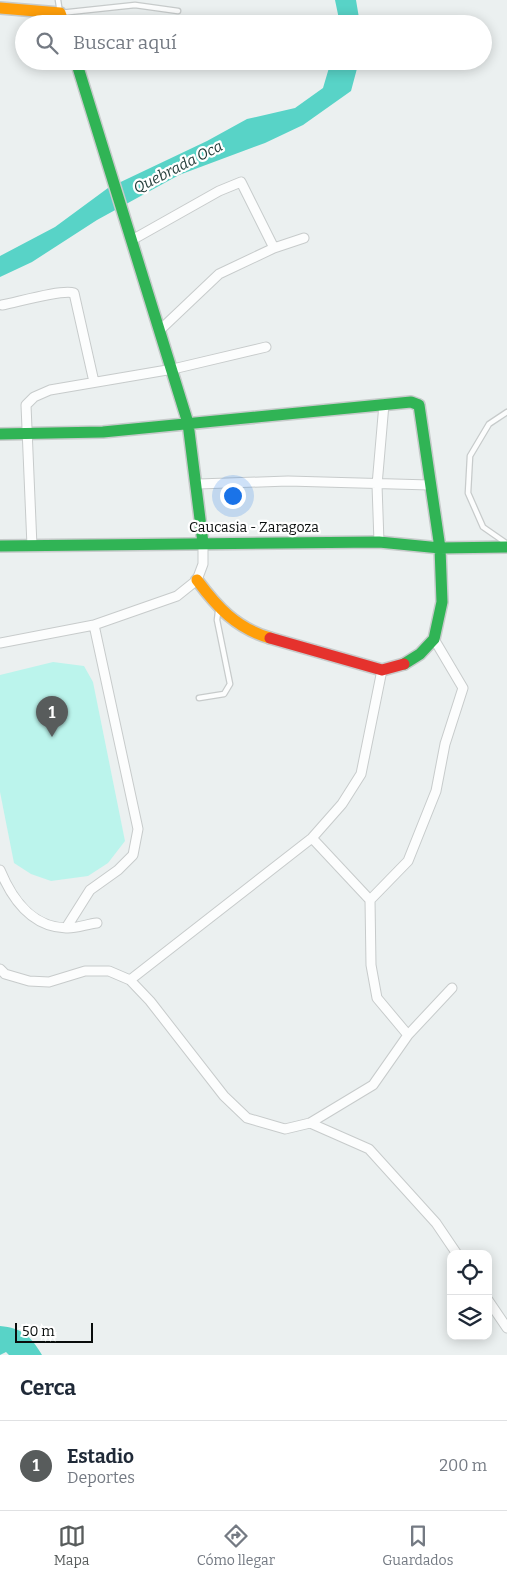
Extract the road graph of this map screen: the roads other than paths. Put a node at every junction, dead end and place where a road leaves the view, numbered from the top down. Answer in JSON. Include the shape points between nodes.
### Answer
{"nodes":[{"id":1,"x":58,"y":0,"type":"edge"},
{"id":2,"x":0,"y":8,"type":"edge"},
{"id":3,"x":178,"y":11,"type":"dead end"},
{"id":4,"x":43,"y":15,"type":"edge"},
{"id":5,"x":61,"y":15,"type":"edge"},
{"id":6,"x":79,"y":15,"type":"edge"},
{"id":7,"x":79,"y":70,"type":"edge"},
{"id":8,"x":304,"y":238,"type":"dead end"},
{"id":9,"x":132,"y":240,"type":"junction"},
{"id":10,"x":274,"y":248,"type":"junction"},
{"id":11,"x":2,"y":305,"type":"dead end"},
{"id":12,"x":160,"y":330,"type":"junction"},
{"id":13,"x":266,"y":347,"type":"dead end"},
{"id":14,"x":173,"y":369,"type":"junction"},
{"id":15,"x":94,"y":382,"type":"junction"},
{"id":16,"x":384,"y":404,"type":"junction"},
{"id":17,"x":507,"y":412,"type":"edge"},
{"id":18,"x":188,"y":423,"type":"junction"},
{"id":19,"x":0,"y":434,"type":"edge"},
{"id":20,"x":27,"y":436,"type":"junction"},
{"id":21,"x":198,"y":484,"type":"junction"},
{"id":22,"x":377,"y":485,"type":"junction"},
{"id":23,"x":430,"y":485,"type":"junction"},
{"id":24,"x":203,"y":542,"type":"junction"},
{"id":25,"x":379,"y":542,"type":"junction"},
{"id":26,"x":507,"y":545,"type":"edge"},
{"id":27,"x":0,"y":546,"type":"edge"},
{"id":28,"x":32,"y":546,"type":"junction"},
{"id":29,"x":440,"y":548,"type":"junction"},
{"id":30,"x":197,"y":580,"type":"junction"},
{"id":31,"x":220,"y":610,"type":"junction"},
{"id":32,"x":94,"y":624,"type":"junction"},
{"id":33,"x":434,"y":639,"type":"junction"},
{"id":34,"x":0,"y":643,"type":"edge"},
{"id":35,"x":382,"y":670,"type":"junction"},
{"id":36,"x":199,"y":698,"type":"dead end"},
{"id":37,"x":312,"y":838,"type":"junction"},
{"id":38,"x":0,"y":870,"type":"edge"},
{"id":39,"x":3,"y":886,"type":"edge"},
{"id":40,"x":370,"y":900,"type":"junction"},
{"id":41,"x":97,"y":922,"type":"dead end"},
{"id":42,"x":66,"y":928,"type":"junction"},
{"id":43,"x":0,"y":969,"type":"edge"},
{"id":44,"x":130,"y":980,"type":"junction"},
{"id":45,"x":452,"y":988,"type":"dead end"},
{"id":46,"x":408,"y":1035,"type":"junction"},
{"id":47,"x":310,"y":1123,"type":"junction"},
{"id":48,"x":454,"y":1250,"type":"edge"},
{"id":49,"x":492,"y":1306,"type":"edge"},
{"id":50,"x":507,"y":1328,"type":"edge"}],
"edges":[{"from":1,"to":5,"type":"lane"},
{"from":2,"to":4,"type":"street"},
{"from":3,"to":6,"type":"lane","via":[[135,5]]},
{"from":7,"to":9,"type":"street"},
{"from":8,"to":10,"type":"street"},
{"from":9,"to":10,"type":"street","via":[[219,190],[241,182]]},
{"from":9,"to":12,"type":"street"},
{"from":10,"to":12,"type":"street","via":[[219,274]]},
{"from":11,"to":15,"type":"street","via":[[65,291],[74,293]]},
{"from":12,"to":14,"type":"street"},
{"from":13,"to":14,"type":"street"},
{"from":14,"to":15,"type":"street"},
{"from":14,"to":18,"type":"street"},
{"from":15,"to":20,"type":"street","via":[[50,390],[34,397],[26,405]]},
{"from":16,"to":18,"type":"street"},
{"from":16,"to":22,"type":"street"},
{"from":16,"to":23,"type":"street","via":[[411,402],[419,405]]},
{"from":17,"to":26,"type":"lane","via":[[489,424],[470,456],[468,493],[483,527]]},
{"from":18,"to":20,"type":"street"},
{"from":18,"to":21,"type":"street"},
{"from":19,"to":20,"type":"street"},
{"from":20,"to":28,"type":"street"},
{"from":21,"to":22,"type":"street","via":[[288,482]]},
{"from":21,"to":24,"type":"street"},
{"from":22,"to":23,"type":"street"},
{"from":22,"to":25,"type":"street"},
{"from":23,"to":29,"type":"street"},
{"from":24,"to":25,"type":"street","name":"Caucasia - Zaragoza"},
{"from":24,"to":28,"type":"street","name":"Caucasia - Zaragoza"},
{"from":24,"to":30,"type":"street","via":[[203,564]]},
{"from":25,"to":29,"type":"street","name":"Caucasia - Zaragoza"},
{"from":26,"to":29,"type":"street","name":"Caucasia - Zaragoza"},
{"from":27,"to":28,"type":"street","name":"Caucasia - Zaragoza"},
{"from":29,"to":33,"type":"street","via":[[442,602]]},
{"from":30,"to":31,"type":"street"},
{"from":30,"to":32,"type":"street","via":[[177,596]]},
{"from":31,"to":35,"type":"street","via":[[257,634]]},
{"from":31,"to":36,"type":"lane","via":[[217,620],[230,684],[224,694]]},
{"from":32,"to":34,"type":"street"},
{"from":32,"to":42,"type":"street","via":[[138,829],[133,855],[90,890]]},
{"from":33,"to":35,"type":"street","via":[[414,658]]},
{"from":33,"to":40,"type":"street","via":[[464,688],[445,744],[436,792],[408,861]]},
{"from":35,"to":37,"type":"street","via":[[361,774],[342,804]]},
{"from":37,"to":40,"type":"street"},
{"from":37,"to":44,"type":"street"},
{"from":38,"to":39,"type":"street"},
{"from":39,"to":42,"type":"street","via":[[19,906],[40,922]]},
{"from":40,"to":46,"type":"street","via":[[371,965],[377,998]]},
{"from":41,"to":42,"type":"street"},
{"from":43,"to":44,"type":"street","via":[[5,974],[28,981],[49,982],[85,971],[109,971]]},
{"from":44,"to":47,"type":"street","via":[[224,1096],[248,1118],[285,1129]]},
{"from":45,"to":46,"type":"street"},
{"from":46,"to":47,"type":"street","via":[[373,1085]]},
{"from":47,"to":48,"type":"street","via":[[369,1149],[436,1223]]},
{"from":49,"to":50,"type":"street"}]}
